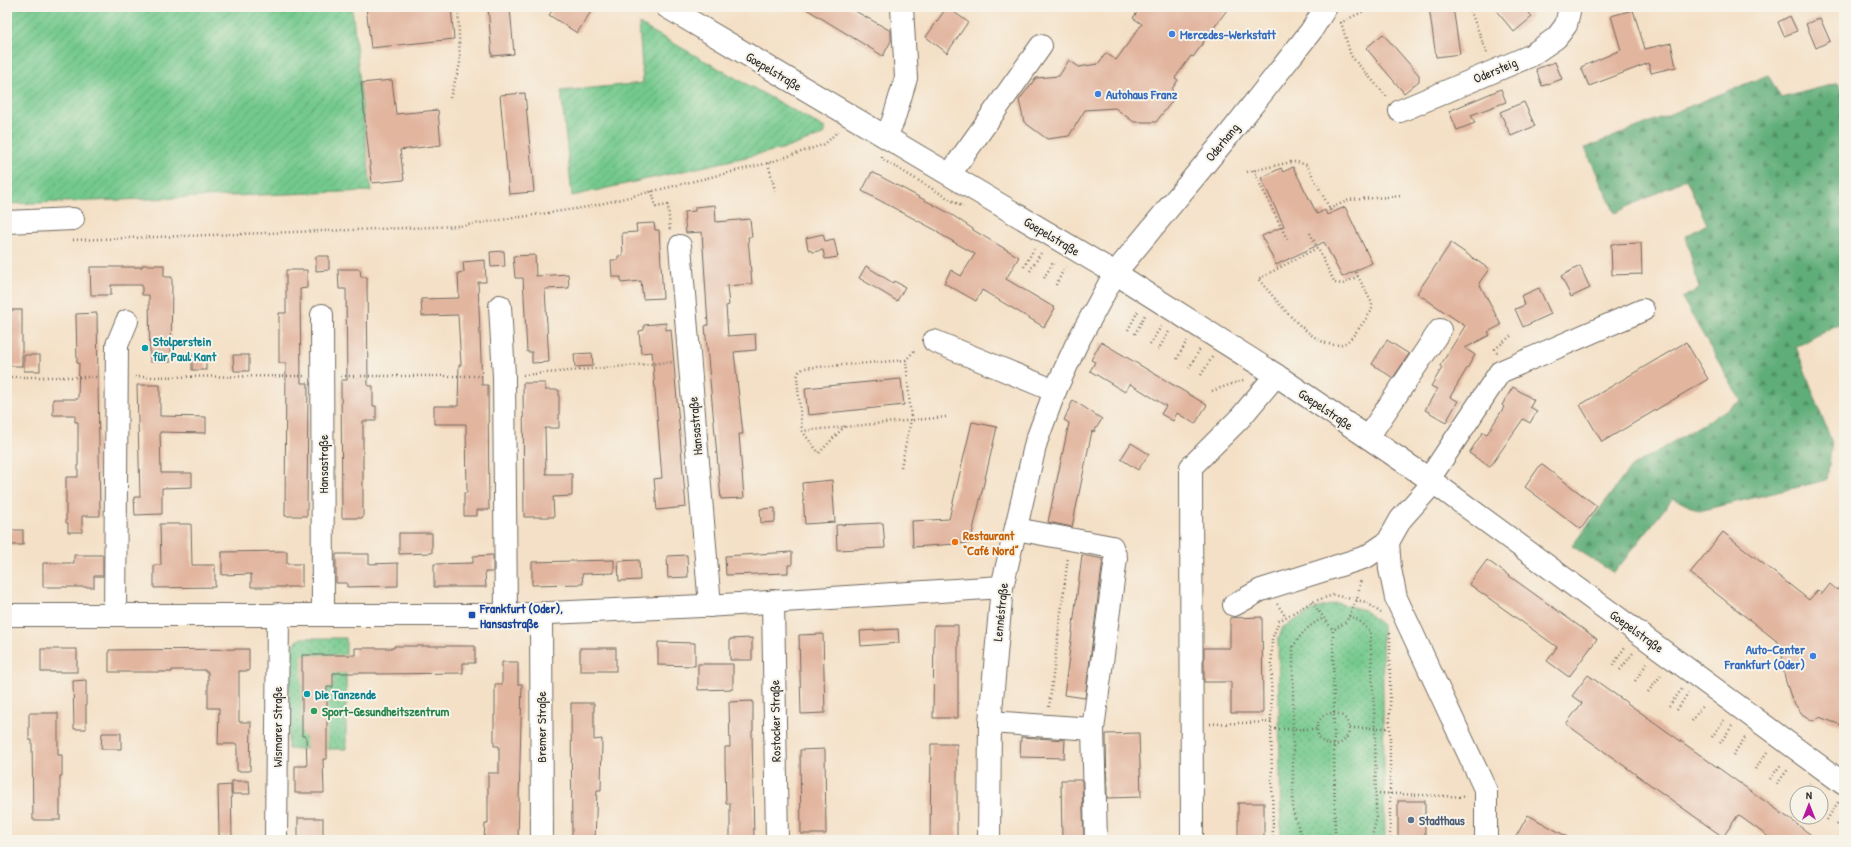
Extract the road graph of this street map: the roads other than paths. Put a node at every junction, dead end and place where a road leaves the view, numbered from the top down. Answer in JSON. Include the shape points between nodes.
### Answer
{"nodes":[{"id":1,"x":667,"y":7,"type":"edge"},
{"id":2,"x":902,"y":7,"type":"edge"},
{"id":3,"x":1326,"y":7,"type":"edge"},
{"id":4,"x":1570,"y":7,"type":"edge"},
{"id":5,"x":1041,"y":46,"type":"dead end"},
{"id":6,"x":1400,"y":111,"type":"road end"},
{"id":7,"x":886,"y":136,"type":"junction"},
{"id":8,"x":950,"y":174,"type":"junction"},
{"id":9,"x":73,"y":219,"type":"dead end"},
{"id":10,"x":7,"y":222,"type":"edge"},
{"id":11,"x":680,"y":246,"type":"road end"},
{"id":12,"x":1115,"y":273,"type":"junction"},
{"id":13,"x":500,"y":306,"type":"dead end"},
{"id":14,"x":1643,"y":310,"type":"dead end"},
{"id":15,"x":322,"y":315,"type":"dead end"},
{"id":16,"x":127,"y":320,"type":"dead end"},
{"id":17,"x":1440,"y":330,"type":"dead end"},
{"id":18,"x":934,"y":341,"type":"dead end"},
{"id":19,"x":1276,"y":375,"type":"junction"},
{"id":20,"x":1055,"y":391,"type":"junction"},
{"id":21,"x":1368,"y":437,"type":"junction"},
{"id":22,"x":1431,"y":481,"type":"junction"},
{"id":23,"x":1016,"y":528,"type":"junction"},
{"id":24,"x":1388,"y":542,"type":"junction"},
{"id":25,"x":1002,"y":587,"type":"junction"},
{"id":26,"x":773,"y":601,"type":"junction"},
{"id":27,"x":1234,"y":605,"type":"dead end"},
{"id":28,"x":710,"y":606,"type":"junction"},
{"id":29,"x":116,"y":614,"type":"junction"},
{"id":30,"x":278,"y":614,"type":"junction"},
{"id":31,"x":323,"y":614,"type":"junction"},
{"id":32,"x":541,"y":614,"type":"junction"},
{"id":33,"x":7,"y":615,"type":"edge"},
{"id":34,"x":506,"y":615,"type":"junction"},
{"id":35,"x":990,"y":722,"type":"junction"},
{"id":36,"x":1093,"y":729,"type":"junction"},
{"id":37,"x":1834,"y":795,"type":"edge"},
{"id":38,"x":276,"y":840,"type":"edge"},
{"id":39,"x":542,"y":840,"type":"edge"},
{"id":40,"x":777,"y":840,"type":"edge"},
{"id":41,"x":989,"y":840,"type":"edge"},
{"id":42,"x":1096,"y":840,"type":"edge"},
{"id":43,"x":1192,"y":840,"type":"edge"},
{"id":44,"x":1486,"y":840,"type":"edge"}],
"edges":[{"from":1,"to":7,"type":"street","name":"Goepelstraße"},
{"from":2,"to":7,"type":"street","via":[[906,78]]},
{"from":3,"to":12,"type":"street","name":"Oderhang","via":[[1311,31],[1228,136]]},
{"from":4,"to":6,"type":"street","name":"Odersteig","via":[[1566,25],[1556,38],[1530,56]]},
{"from":5,"to":8,"type":"street"},
{"from":7,"to":8,"type":"street","name":"Goepelstraße"},
{"from":8,"to":12,"type":"street","name":"Goepelstraße"},
{"from":9,"to":10,"type":"street"},
{"from":11,"to":28,"type":"street","name":"Hansastraße"},
{"from":12,"to":19,"type":"street","name":"Goepelstraße"},
{"from":12,"to":20,"type":"street","name":"Lennéstraße","via":[[1076,345]]},
{"from":13,"to":34,"type":"street","via":[[504,376]]},
{"from":14,"to":22,"type":"street","via":[[1500,372]]},
{"from":15,"to":31,"type":"street","name":"Hansastraße"},
{"from":16,"to":29,"type":"street","via":[[117,345]]},
{"from":17,"to":21,"type":"street"},
{"from":18,"to":20,"type":"street"},
{"from":19,"to":21,"type":"street","name":"Goepelstraße"},
{"from":19,"to":43,"type":"street","via":[[1241,417],[1191,467]]},
{"from":20,"to":23,"type":"street","name":"Lennéstraße","via":[[1036,442]]},
{"from":21,"to":22,"type":"street","name":"Goepelstraße"},
{"from":22,"to":24,"type":"street","via":[[1401,519]]},
{"from":22,"to":37,"type":"street","name":"Goepelstraße"},
{"from":23,"to":25,"type":"street","name":"Lennéstraße"},
{"from":23,"to":36,"type":"street","via":[[1112,546],[1116,558]]},
{"from":24,"to":27,"type":"street","via":[[1366,557],[1261,590]]},
{"from":24,"to":44,"type":"street","via":[[1396,598],[1486,791]]},
{"from":25,"to":26,"type":"street"},
{"from":25,"to":35,"type":"street","name":"Lennéstraße"},
{"from":26,"to":28,"type":"street"},
{"from":26,"to":40,"type":"street","name":"Rostocker Straße"},
{"from":28,"to":32,"type":"street"},
{"from":29,"to":30,"type":"street"},
{"from":29,"to":33,"type":"street"},
{"from":30,"to":31,"type":"street"},
{"from":30,"to":38,"type":"street","name":"Wismarer Straße"},
{"from":31,"to":34,"type":"street"},
{"from":32,"to":34,"type":"street"},
{"from":32,"to":39,"type":"street","name":"Bremer Straße"},
{"from":35,"to":36,"type":"street"},
{"from":35,"to":41,"type":"street","name":"Lennéstraße"},
{"from":36,"to":42,"type":"street"}]}
